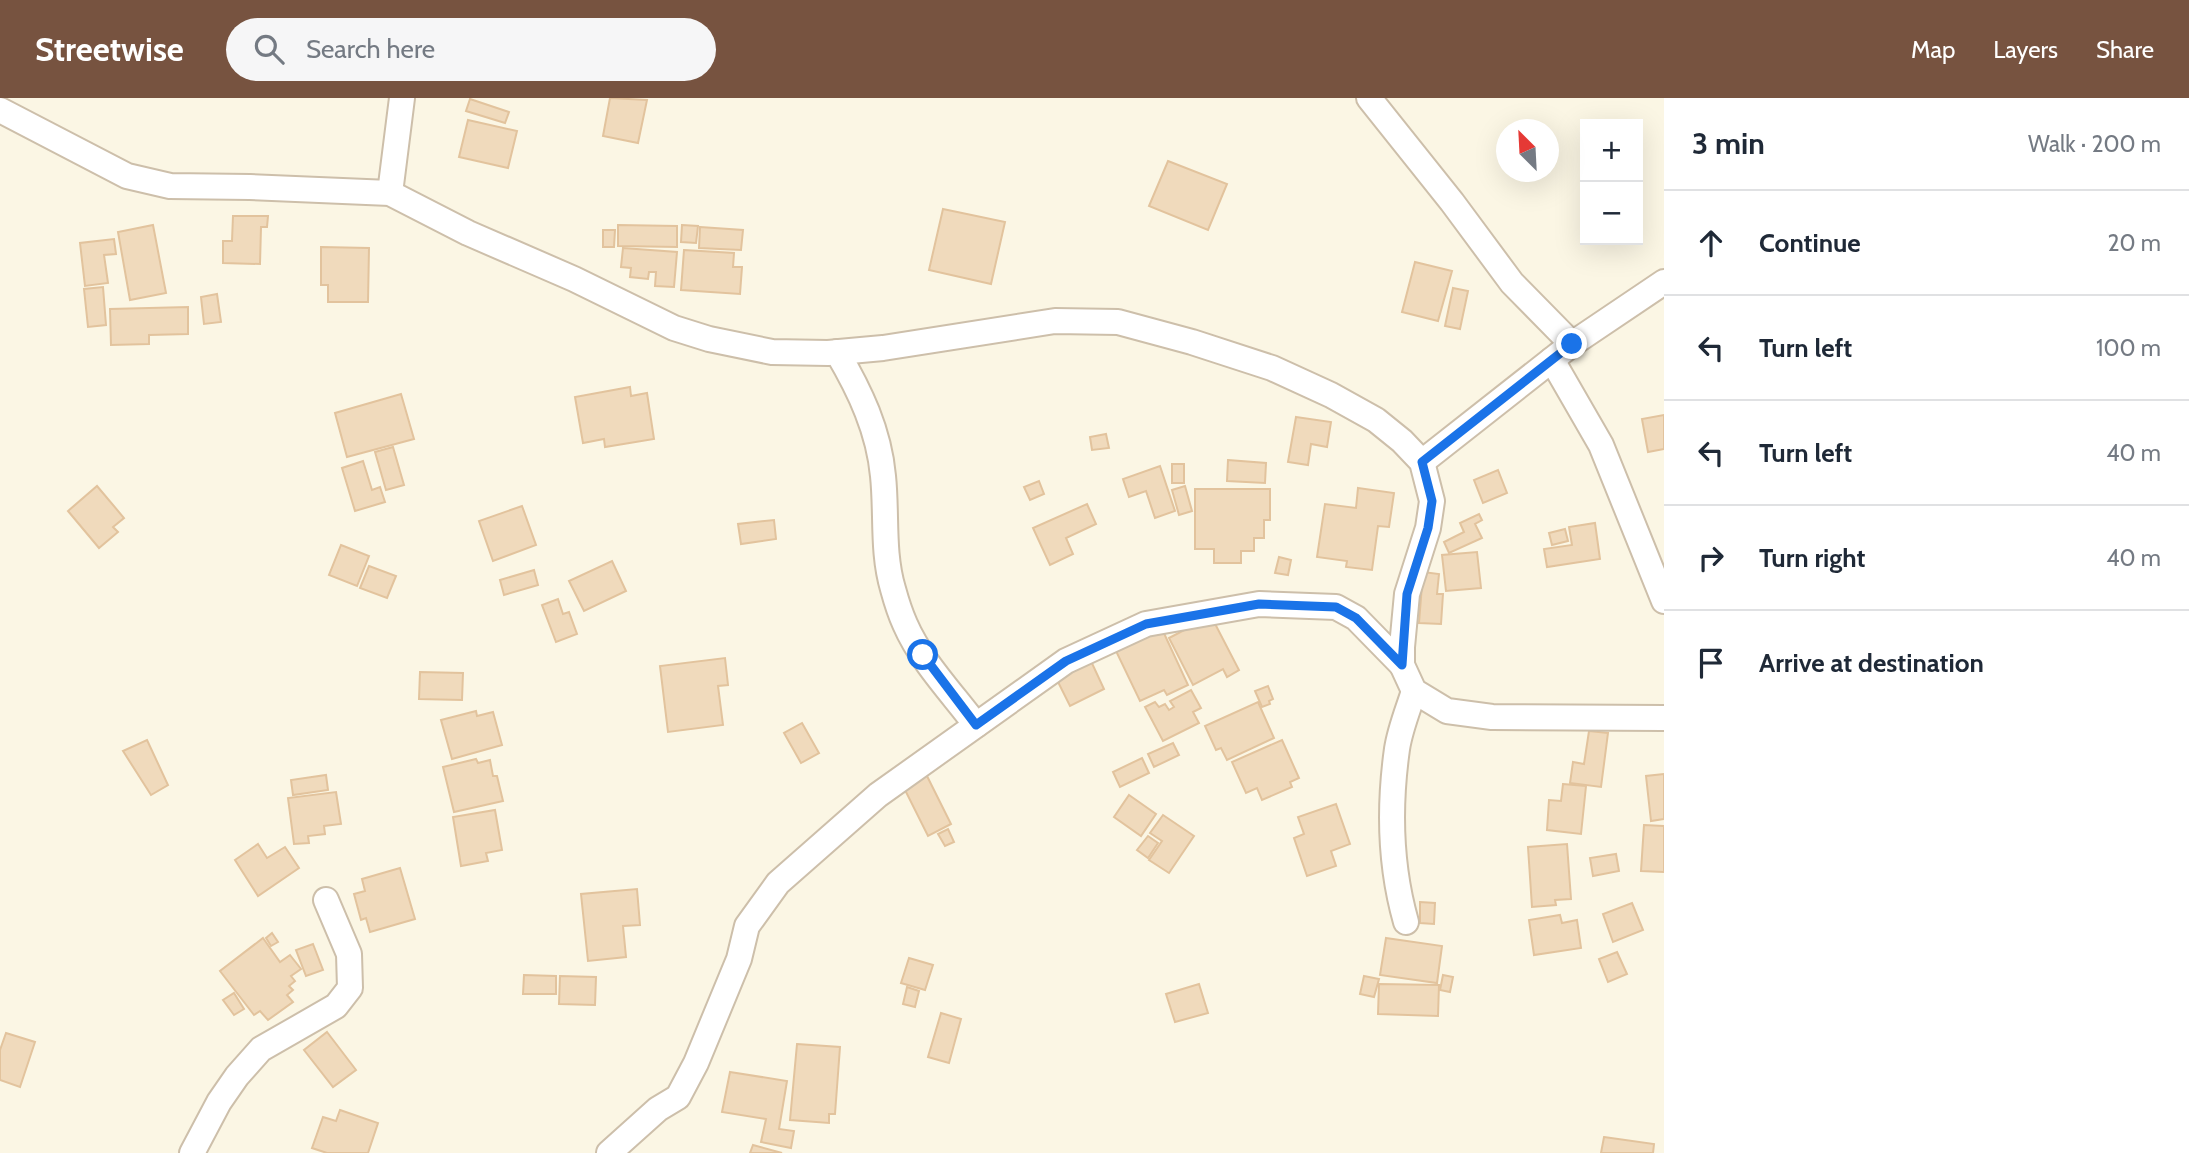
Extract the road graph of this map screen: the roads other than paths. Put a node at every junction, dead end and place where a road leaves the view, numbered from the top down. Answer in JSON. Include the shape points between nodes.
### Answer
{"nodes":[{"id":1,"x":402,"y":98,"type":"edge"},
{"id":2,"x":1369,"y":98,"type":"edge"},
{"id":3,"x":0,"y":110,"type":"edge"},
{"id":4,"x":390,"y":192,"type":"junction"},
{"id":5,"x":1664,"y":282,"type":"edge"},
{"id":6,"x":1572,"y":344,"type":"junction"},
{"id":7,"x":837,"y":352,"type":"junction"},
{"id":8,"x":1552,"y":360,"type":"junction"},
{"id":9,"x":1422,"y":462,"type":"junction"},
{"id":10,"x":1664,"y":601,"type":"edge"},
{"id":11,"x":1402,"y":665,"type":"junction"},
{"id":12,"x":1414,"y":691,"type":"junction"},
{"id":13,"x":1664,"y":718,"type":"edge"},
{"id":14,"x":976,"y":725,"type":"junction"},
{"id":15,"x":327,"y":900,"type":"dead end"},
{"id":16,"x":1406,"y":922,"type":"dead end"},
{"id":17,"x":192,"y":1153,"type":"edge"},
{"id":18,"x":609,"y":1153,"type":"edge"}],
"edges":[{"from":1,"to":4,"type":"street"},
{"from":2,"to":6,"type":"street","via":[[1512,283]]},
{"from":3,"to":4,"type":"street","via":[[127,176],[170,186]]},
{"from":4,"to":7,"type":"street","via":[[674,328],[772,352]]},
{"from":5,"to":6,"type":"street"},
{"from":6,"to":8,"type":"street"},
{"from":7,"to":9,"type":"street","via":[[1055,321],[1118,322],[1272,368],[1331,395],[1376,421]]},
{"from":7,"to":14,"type":"street","via":[[867,407],[876,438],[883,476],[886,553],[905,625]]},
{"from":8,"to":9,"type":"street"},
{"from":8,"to":10,"type":"street","via":[[1601,445]]},
{"from":9,"to":11,"type":"street","via":[[1432,501],[1407,594]]},
{"from":11,"to":12,"type":"street"},
{"from":11,"to":14,"type":"street","via":[[1356,618],[1336,607],[1259,604],[1146,624],[1066,661]]},
{"from":12,"to":13,"type":"street","via":[[1447,711],[1492,717]]},
{"from":12,"to":16,"type":"street","via":[[1398,747],[1392,830]]},
{"from":14,"to":18,"type":"street","via":[[878,795],[778,883],[747,926],[739,959],[678,1097]]},
{"from":15,"to":17,"type":"street","via":[[349,954],[351,988],[336,1006],[261,1049],[219,1102]]}]}
